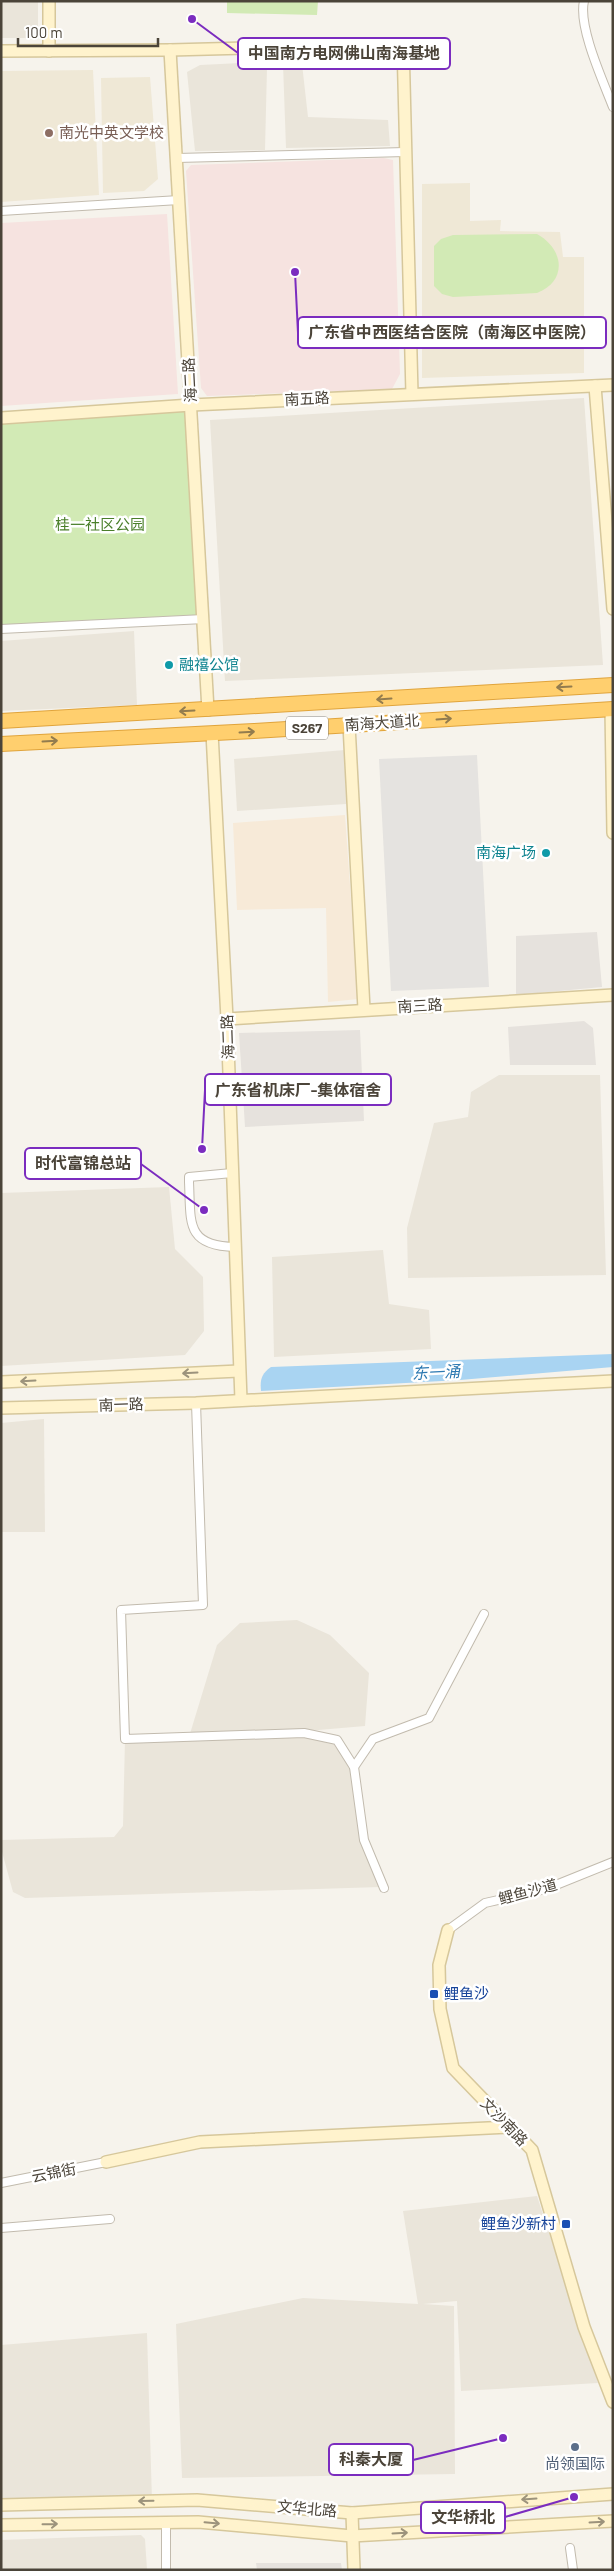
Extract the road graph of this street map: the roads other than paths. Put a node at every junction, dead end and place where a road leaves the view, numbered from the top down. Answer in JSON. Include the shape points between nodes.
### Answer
{"nodes":[{"id":1,"x":49,"y":1,"type":"edge"},
{"id":2,"x":584,"y":1,"type":"edge"},
{"id":3,"x":170,"y":50,"type":"junction"},
{"id":4,"x":1,"y":51,"type":"edge"},
{"id":5,"x":49,"y":51,"type":"junction"},
{"id":6,"x":613,"y":106,"type":"edge"},
{"id":7,"x":405,"y":152,"type":"junction"},
{"id":8,"x":177,"y":158,"type":"junction"},
{"id":9,"x":179,"y":200,"type":"junction"},
{"id":10,"x":1,"y":210,"type":"edge"},
{"id":11,"x":613,"y":385,"type":"edge"},
{"id":12,"x":595,"y":386,"type":"junction"},
{"id":13,"x":412,"y":394,"type":"junction"},
{"id":14,"x":191,"y":405,"type":"junction"},
{"id":15,"x":1,"y":418,"type":"edge"},
{"id":16,"x":613,"y":609,"type":"edge"},
{"id":17,"x":204,"y":619,"type":"junction"},
{"id":18,"x":1,"y":629,"type":"edge"},
{"id":19,"x":613,"y":685,"type":"edge"},
{"id":20,"x":612,"y":709,"type":"edge"},
{"id":21,"x":208,"y":710,"type":"junction"},
{"id":22,"x":1,"y":721,"type":"edge"},
{"id":23,"x":349,"y":725,"type":"junction"},
{"id":24,"x":212,"y":734,"type":"junction"},
{"id":25,"x":1,"y":744,"type":"edge"},
{"id":26,"x":613,"y":833,"type":"edge"},
{"id":27,"x":613,"y":995,"type":"edge"},
{"id":28,"x":364,"y":1009,"type":"junction"},
{"id":29,"x":227,"y":1019,"type":"junction"},
{"id":30,"x":232,"y":1173,"type":"junction"},
{"id":31,"x":235,"y":1247,"type":"junction"},
{"id":32,"x":239,"y":1371,"type":"junction"},
{"id":33,"x":613,"y":1381,"type":"edge"},
{"id":34,"x":1,"y":1382,"type":"edge"},
{"id":35,"x":241,"y":1400,"type":"junction"},
{"id":36,"x":196,"y":1403,"type":"junction"},
{"id":37,"x":1,"y":1408,"type":"edge"},
{"id":38,"x":484,"y":1614,"type":"dead end"},
{"id":39,"x":354,"y":1767,"type":"junction"},
{"id":40,"x":613,"y":1862,"type":"edge"},
{"id":41,"x":384,"y":1888,"type":"dead end"},
{"id":42,"x":448,"y":1930,"type":"joint"},
{"id":43,"x":509,"y":2127,"type":"junction"},
{"id":44,"x":106,"y":2162,"type":"joint"},
{"id":45,"x":1,"y":2183,"type":"edge"},
{"id":46,"x":110,"y":2219,"type":"dead end"},
{"id":47,"x":1,"y":2228,"type":"edge"},
{"id":48,"x":613,"y":2402,"type":"edge"},
{"id":49,"x":613,"y":2494,"type":"edge"},
{"id":50,"x":1,"y":2505,"type":"edge"},
{"id":51,"x":352,"y":2513,"type":"junction"},
{"id":52,"x":613,"y":2521,"type":"edge"},
{"id":53,"x":166,"y":2522,"type":"junction"},
{"id":54,"x":1,"y":2525,"type":"edge"},
{"id":55,"x":352,"y":2536,"type":"junction"},
{"id":56,"x":570,"y":2548,"type":"dead end"},
{"id":57,"x":166,"y":2570,"type":"edge"},
{"id":58,"x":354,"y":2570,"type":"edge"},
{"id":59,"x":573,"y":2570,"type":"edge"}],
"edges":[{"from":1,"to":5,"type":"street"},
{"from":2,"to":6,"type":"street","via":[[582,8],[590,45]]},
{"from":3,"to":5,"type":"street"},
{"from":3,"to":7,"type":"street","via":[[403,44]]},
{"from":3,"to":8,"type":"street","name":"海二路"},
{"from":4,"to":5,"type":"street"},
{"from":7,"to":8,"type":"street"},
{"from":7,"to":13,"type":"street"},
{"from":8,"to":9,"type":"street","name":"海二路"},
{"from":9,"to":10,"type":"street"},
{"from":9,"to":14,"type":"street","name":"海二路"},
{"from":11,"to":12,"type":"street","name":"南五路"},
{"from":12,"to":13,"type":"street","name":"南五路"},
{"from":12,"to":16,"type":"street"},
{"from":13,"to":14,"type":"street","name":"南五路"},
{"from":14,"to":15,"type":"street","name":"南五路"},
{"from":14,"to":17,"type":"street","name":"海二路"},
{"from":17,"to":18,"type":"street"},
{"from":17,"to":21,"type":"street","name":"海二路"},
{"from":19,"to":21,"type":"highway","name":"南海大道北","number":"S267","one_way":true},
{"from":23,"to":20,"type":"highway","name":"南海大道北","number":"S267","one_way":true},
{"from":20,"to":26,"type":"street"},
{"from":21,"to":22,"type":"highway","name":"南海大道北","number":"S267","one_way":true},
{"from":24,"to":23,"type":"highway","name":"南海大道北","number":"S267","one_way":true},
{"from":23,"to":28,"type":"street"},
{"from":25,"to":24,"type":"highway","name":"南海大道北","number":"S267","one_way":true},
{"from":24,"to":29,"type":"street","name":"海二路"},
{"from":27,"to":28,"type":"street","name":"南三路"},
{"from":28,"to":29,"type":"street","name":"南三路"},
{"from":29,"to":30,"type":"street","name":"海二路"},
{"from":30,"to":31,"type":"street","name":"海二路"},
{"from":30,"to":31,"type":"street","via":[[189,1177],[190,1218],[191,1227],[204,1242]]},
{"from":31,"to":32,"type":"street","name":"海二路"},
{"from":32,"to":34,"type":"street","name":"南一路","one_way":true},
{"from":32,"to":35,"type":"street","name":"海二路"},
{"from":33,"to":35,"type":"street","name":"南一路"},
{"from":35,"to":36,"type":"street","name":"南一路"},
{"from":36,"to":37,"type":"street","name":"南一路"},
{"from":36,"to":39,"type":"street","via":[[203,1605],[121,1610],[125,1739],[304,1734],[337,1740]]},
{"from":38,"to":39,"type":"street","via":[[429,1718],[373,1739]]},
{"from":39,"to":41,"type":"street","via":[[364,1840]]},
{"from":40,"to":42,"type":"street","name":"鲤鱼沙道","via":[[546,1889],[485,1903]]},
{"from":42,"to":43,"type":"street","name":"文沙南路","via":[[439,1966],[440,2008],[453,2068]]},
{"from":43,"to":44,"type":"street","via":[[200,2142]]},
{"from":43,"to":48,"type":"street","name":"文沙南路","via":[[532,2150],[584,2327]]},
{"from":44,"to":45,"type":"street","name":"云锦街"},
{"from":46,"to":47,"type":"street"},
{"from":49,"to":51,"type":"street","name":"文华北路","one_way":true},
{"from":51,"to":50,"type":"street","name":"文华北路","one_way":true,"via":[[197,2500]]},
{"from":51,"to":55,"type":"street"},
{"from":55,"to":52,"type":"street","name":"文华北路","one_way":true},
{"from":54,"to":53,"type":"street","name":"文华北路","one_way":true},
{"from":53,"to":55,"type":"street","name":"文华北路","one_way":true},
{"from":53,"to":57,"type":"street"},
{"from":55,"to":58,"type":"street"},
{"from":56,"to":59,"type":"street"}]}
